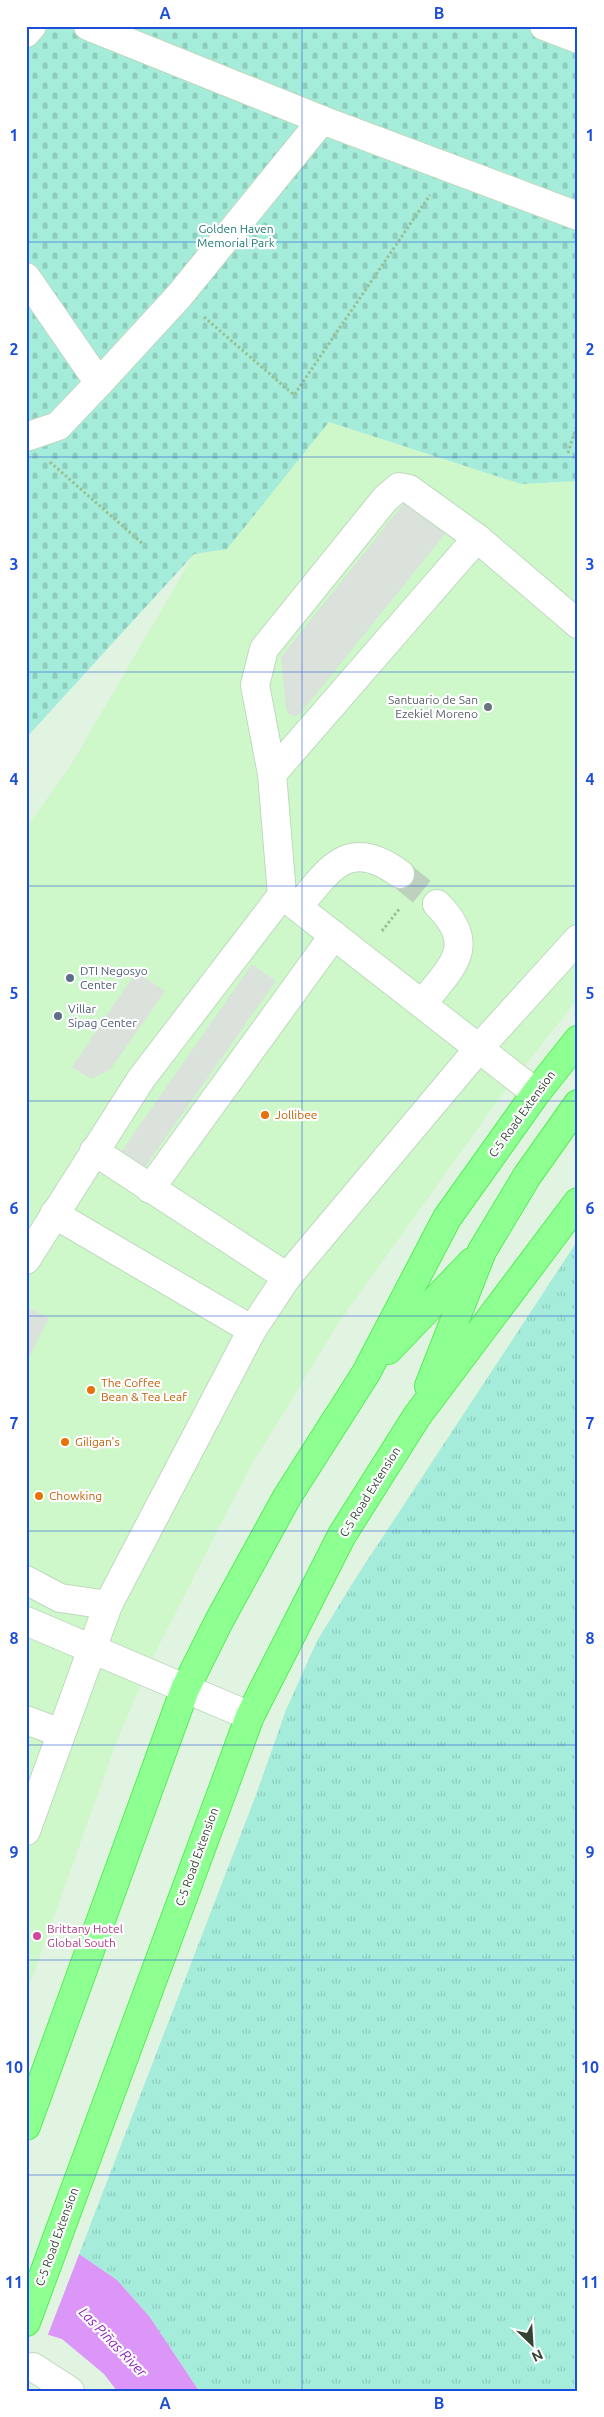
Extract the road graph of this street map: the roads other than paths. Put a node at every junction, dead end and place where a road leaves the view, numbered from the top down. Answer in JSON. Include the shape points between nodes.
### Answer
{"nodes":[{"id":1,"x":32,"y":26,"type":"edge"},
{"id":2,"x":88,"y":26,"type":"edge"},
{"id":3,"x":544,"y":26,"type":"edge"},
{"id":4,"x":26,"y":33,"type":"edge"},
{"id":5,"x":578,"y":39,"type":"edge"},
{"id":6,"x":322,"y":120,"type":"junction"},
{"id":7,"x":578,"y":216,"type":"edge"},
{"id":8,"x":26,"y":277,"type":"edge"},
{"id":9,"x":99,"y":384,"type":"junction"},
{"id":10,"x":35,"y":446,"type":"edge"},
{"id":11,"x":477,"y":538,"type":"junction"},
{"id":12,"x":578,"y":624,"type":"edge"},
{"id":13,"x":272,"y":774,"type":"junction"},
{"id":14,"x":400,"y":874,"type":"tunnel mouth"},
{"id":15,"x":290,"y":901,"type":"junction"},
{"id":16,"x":437,"y":904,"type":"tunnel mouth"},
{"id":17,"x":334,"y":935,"type":"junction"},
{"id":18,"x":578,"y":939,"type":"edge"},
{"id":19,"x":423,"y":1003,"type":"junction"},
{"id":20,"x":578,"y":1040,"type":"edge"},
{"id":21,"x":480,"y":1047,"type":"junction"},
{"id":22,"x":536,"y":1092,"type":"junction"},
{"id":23,"x":578,"y":1104,"type":"edge"},
{"id":24,"x":94,"y":1151,"type":"junction"},
{"id":25,"x":150,"y":1189,"type":"junction"},
{"id":26,"x":578,"y":1202,"type":"edge"},
{"id":27,"x":54,"y":1214,"type":"junction"},
{"id":28,"x":482,"y":1251,"type":"junction"},
{"id":29,"x":26,"y":1260,"type":"edge"},
{"id":30,"x":286,"y":1276,"type":"junction"},
{"id":31,"x":252,"y":1330,"type":"junction"},
{"id":32,"x":366,"y":1373,"type":"junction"},
{"id":33,"x":417,"y":1416,"type":"junction"},
{"id":34,"x":26,"y":1580,"type":"edge"},
{"id":35,"x":108,"y":1605,"type":"junction"},
{"id":36,"x":26,"y":1621,"type":"edge"},
{"id":37,"x":91,"y":1648,"type":"junction"},
{"id":38,"x":185,"y":1689,"type":"junction"},
{"id":39,"x":250,"y":1716,"type":"junction"},
{"id":40,"x":26,"y":1720,"type":"edge"},
{"id":41,"x":61,"y":1733,"type":"junction"},
{"id":42,"x":26,"y":1830,"type":"edge"},
{"id":43,"x":26,"y":2126,"type":"edge"},
{"id":44,"x":26,"y":2322,"type":"edge"},
{"id":45,"x":34,"y":2368,"type":"dead end"},
{"id":46,"x":70,"y":2391,"type":"edge"}],
"edges":[{"from":1,"to":4,"type":"lane"},
{"from":2,"to":6,"type":"lane"},
{"from":3,"to":5,"type":"lane"},
{"from":6,"to":7,"type":"lane"},
{"from":6,"to":9,"type":"lane","via":[[179,296]]},
{"from":8,"to":9,"type":"lane"},
{"from":9,"to":10,"type":"lane"},
{"from":11,"to":12,"type":"lane"},
{"from":11,"to":13,"type":"lane"},
{"from":11,"to":13,"type":"lane","via":[[409,489],[399,487],[385,498],[264,649],[256,685]]},
{"from":13,"to":15,"type":"lane"},
{"from":14,"to":15,"type":"lane","via":[[386,863],[360,856],[343,860]]},
{"from":15,"to":17,"type":"lane"},
{"from":15,"to":24,"type":"lane","via":[[142,1079]]},
{"from":16,"to":19,"type":"lane","via":[[448,914],[460,943],[458,955]]},
{"from":17,"to":19,"type":"lane"},
{"from":17,"to":25,"type":"lane"},
{"from":18,"to":21,"type":"lane"},
{"from":19,"to":21,"type":"lane"},
{"from":20,"to":22,"type":"main road","name":"C-5 Road Extension"},
{"from":21,"to":22,"type":"lane"},
{"from":21,"to":30,"type":"lane"},
{"from":22,"to":32,"type":"main road","name":"C-5 Road Extension","via":[[447,1218]]},
{"from":23,"to":28,"type":"main road","name":"C-5 Road Extension","via":[[527,1176]]},
{"from":24,"to":25,"type":"lane"},
{"from":24,"to":27,"type":"lane"},
{"from":25,"to":30,"type":"lane"},
{"from":26,"to":33,"type":"main road","name":"C-5 Road Extension"},
{"from":27,"to":29,"type":"lane"},
{"from":27,"to":31,"type":"lane"},
{"from":28,"to":32,"type":"main road","name":"C-5 Road Extension"},
{"from":28,"to":33,"type":"main road","name":"C-5 Road Extension"},
{"from":30,"to":31,"type":"lane"},
{"from":31,"to":35,"type":"lane"},
{"from":32,"to":38,"type":"main road","name":"C-5 Road Extension","via":[[287,1497]]},
{"from":33,"to":39,"type":"main road","name":"C-5 Road Extension","via":[[342,1535]]},
{"from":34,"to":35,"type":"lane","via":[[60,1598]]},
{"from":35,"to":37,"type":"lane"},
{"from":36,"to":37,"type":"lane"},
{"from":37,"to":38,"type":"lane"},
{"from":37,"to":41,"type":"lane"},
{"from":38,"to":39,"type":"lane"},
{"from":38,"to":43,"type":"main road","name":"C-5 Road Extension"},
{"from":39,"to":44,"type":"main road","name":"C-5 Road Extension"},
{"from":40,"to":41,"type":"lane"},
{"from":41,"to":42,"type":"lane"},
{"from":45,"to":46,"type":"lane"}]}
